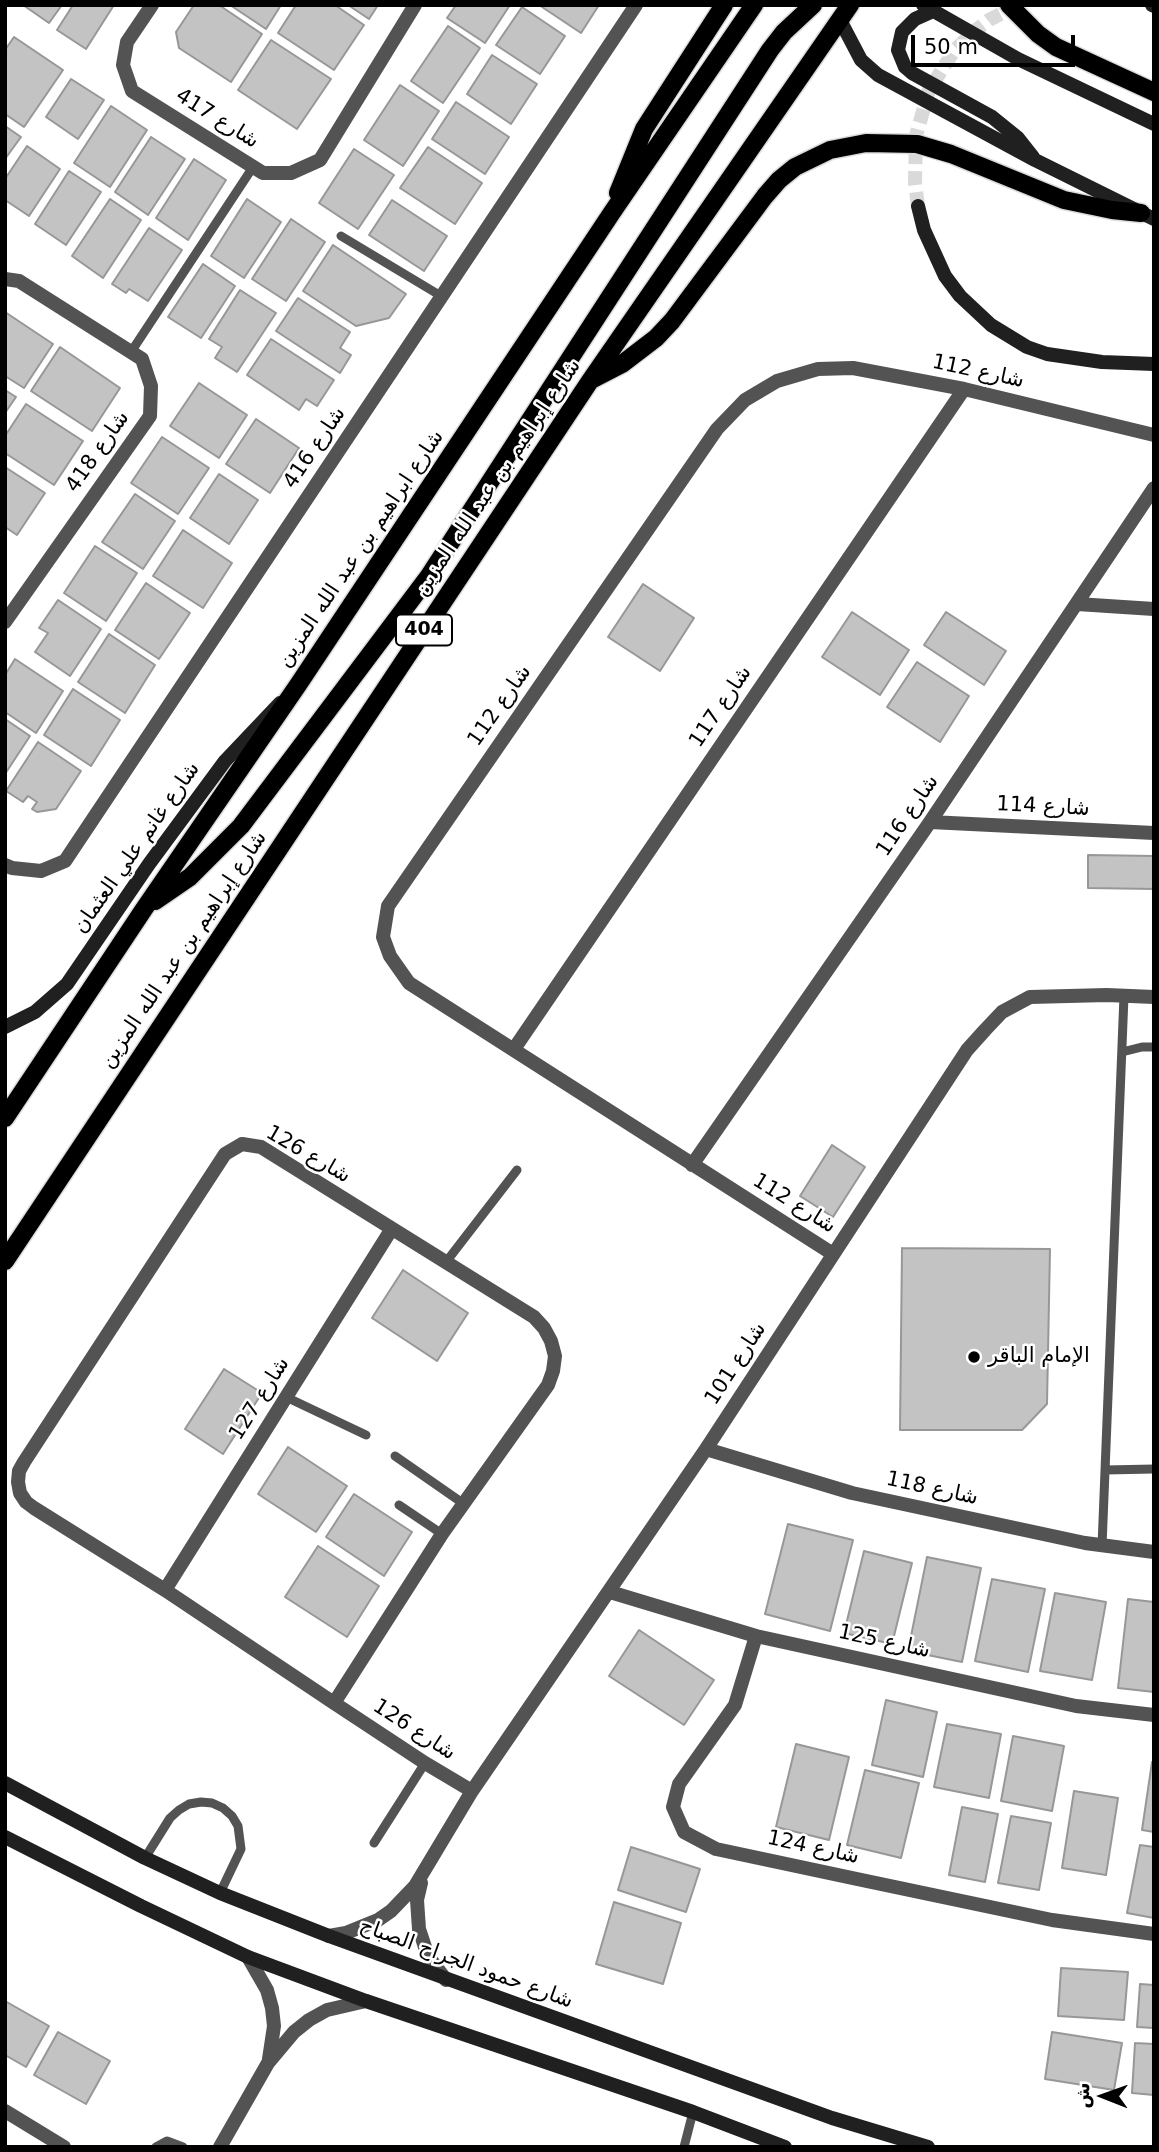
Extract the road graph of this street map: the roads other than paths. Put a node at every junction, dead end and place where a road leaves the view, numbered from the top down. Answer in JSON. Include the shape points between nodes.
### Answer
{"nodes":[{"id":1,"x":152,"y":5,"type":"edge"},
{"id":2,"x":415,"y":5,"type":"edge"},
{"id":3,"x":635,"y":5,"type":"edge"},
{"id":4,"x":724,"y":5,"type":"edge"},
{"id":5,"x":754,"y":5,"type":"edge"},
{"id":6,"x":813,"y":5,"type":"edge"},
{"id":7,"x":1009,"y":5,"type":"edge"},
{"id":8,"x":928,"y":8,"type":"edge"},
{"id":9,"x":842,"y":10,"type":"edge"},
{"id":10,"x":1154,"y":92,"type":"edge"},
{"id":11,"x":1154,"y":124,"type":"edge"},
{"id":12,"x":1035,"y":160,"type":"junction"},
{"id":13,"x":253,"y":167,"type":"junction"},
{"id":14,"x":918,"y":206,"type":"tunnel mouth"},
{"id":15,"x":613,"y":211,"type":"junction"},
{"id":16,"x":1147,"y":216,"type":"edge"},
{"id":17,"x":341,"y":236,"type":"dead end"},
{"id":18,"x":5,"y":279,"type":"edge"},
{"id":19,"x":441,"y":296,"type":"junction"},
{"id":20,"x":131,"y":352,"type":"junction"},
{"id":21,"x":1154,"y":364,"type":"edge"},
{"id":22,"x":590,"y":380,"type":"junction"},
{"id":23,"x":964,"y":389,"type":"junction"},
{"id":24,"x":1154,"y":435,"type":"edge"},
{"id":25,"x":1154,"y":488,"type":"edge"},
{"id":26,"x":1077,"y":604,"type":"junction"},
{"id":27,"x":1154,"y":609,"type":"edge"},
{"id":28,"x":5,"y":622,"type":"edge"},
{"id":29,"x":298,"y":685,"type":"junction"},
{"id":30,"x":930,"y":822,"type":"junction"},
{"id":31,"x":1154,"y":833,"type":"edge"},
{"id":32,"x":5,"y":865,"type":"edge"},
{"id":33,"x":144,"y":909,"type":"junction"},
{"id":34,"x":1124,"y":996,"type":"junction"},
{"id":35,"x":1154,"y":998,"type":"edge"},
{"id":36,"x":5,"y":1027,"type":"edge"},
{"id":37,"x":1154,"y":1047,"type":"edge"},
{"id":38,"x":514,"y":1049,"type":"junction"},
{"id":39,"x":1122,"y":1052,"type":"junction"},
{"id":40,"x":5,"y":1118,"type":"edge"},
{"id":41,"x":692,"y":1165,"type":"junction"},
{"id":42,"x":517,"y":1170,"type":"dead end"},
{"id":43,"x":391,"y":1230,"type":"junction"},
{"id":44,"x":833,"y":1254,"type":"junction"},
{"id":45,"x":5,"y":1261,"type":"edge"},
{"id":46,"x":446,"y":1262,"type":"junction"},
{"id":47,"x":286,"y":1397,"type":"junction"},
{"id":48,"x":366,"y":1435,"type":"dead end"},
{"id":49,"x":706,"y":1449,"type":"junction"},
{"id":50,"x":395,"y":1456,"type":"dead end"},
{"id":51,"x":1154,"y":1469,"type":"edge"},
{"id":52,"x":1105,"y":1470,"type":"junction"},
{"id":53,"x":464,"y":1504,"type":"junction"},
{"id":54,"x":398,"y":1505,"type":"dead end"},
{"id":55,"x":442,"y":1534,"type":"junction"},
{"id":56,"x":1102,"y":1546,"type":"junction"},
{"id":57,"x":1154,"y":1552,"type":"edge"},
{"id":58,"x":165,"y":1590,"type":"junction"},
{"id":59,"x":610,"y":1592,"type":"junction"},
{"id":60,"x":756,"y":1636,"type":"junction"},
{"id":61,"x":334,"y":1703,"type":"junction"},
{"id":62,"x":1154,"y":1715,"type":"edge"},
{"id":63,"x":425,"y":1763,"type":"junction"},
{"id":64,"x":5,"y":1783,"type":"edge"},
{"id":65,"x":472,"y":1791,"type":"junction"},
{"id":66,"x":5,"y":1837,"type":"edge"},
{"id":67,"x":374,"y":1843,"type":"dead end"},
{"id":68,"x":145,"y":1858,"type":"junction"},
{"id":69,"x":424,"y":1871,"type":"junction"},
{"id":70,"x":220,"y":1893,"type":"junction"},
{"id":71,"x":1154,"y":1934,"type":"edge"},
{"id":72,"x":329,"y":1936,"type":"junction"},
{"id":73,"x":248,"y":1957,"type":"junction"},
{"id":74,"x":446,"y":1980,"type":"junction"},
{"id":75,"x":366,"y":2001,"type":"junction"},
{"id":76,"x":268,"y":2063,"type":"junction"},
{"id":77,"x":5,"y":2111,"type":"edge"},
{"id":78,"x":693,"y":2112,"type":"junction"},
{"id":79,"x":64,"y":2147,"type":"edge"},
{"id":80,"x":156,"y":2147,"type":"edge"},
{"id":81,"x":183,"y":2147,"type":"edge"},
{"id":82,"x":220,"y":2147,"type":"edge"},
{"id":83,"x":684,"y":2147,"type":"edge"},
{"id":84,"x":785,"y":2147,"type":"edge"},
{"id":85,"x":928,"y":2147,"type":"edge"}],
"edges":[{"from":1,"to":13,"type":"street","name":"شارع 417","via":[[127,42],[123,65],[132,91]]},
{"from":2,"to":13,"type":"street","name":"شارع 417","via":[[320,160],[292,173],[263,173]]},
{"from":3,"to":19,"type":"street","name":"شارع 416"},
{"from":4,"to":15,"type":"main road","via":[[644,129]]},
{"from":5,"to":15,"type":"main road","name":"شارع ابراهيم بن عبد الله المزين"},
{"from":6,"to":33,"type":"main road","via":[[770,50],[429,576],[240,826],[190,877]]},
{"from":7,"to":10,"type":"main road","via":[[1056,47]]},
{"from":8,"to":11,"type":"street","via":[[1018,59]]},
{"from":8,"to":12,"type":"street","via":[[902,32],[898,50],[905,67],[992,117],[1018,138]]},
{"from":9,"to":12,"type":"street","via":[[861,60],[878,75]]},
{"from":9,"to":22,"type":"main road","name":"شارع إبراهيم بن عبد الله المزين","number":"404"},
{"from":12,"to":16,"type":"street"},
{"from":13,"to":20,"type":"lane"},
{"from":14,"to":21,"type":"street","via":[[923,230],[945,276],[975,312],[1000,331],[1047,354]]},
{"from":15,"to":29,"type":"main road","name":"شارع ابراهيم بن عبد الله المزين"},
{"from":16,"to":22,"type":"main road","via":[[1064,200],[917,144],[866,142],[830,150],[795,167],[772,188],[656,338],[622,364]]},
{"from":17,"to":19,"type":"lane"},
{"from":18,"to":20,"type":"street","name":"شارع 418","via":[[19,281]]},
{"from":19,"to":32,"type":"street","name":"شارع 416","via":[[65,861],[41,871]]},
{"from":20,"to":28,"type":"street","name":"شارع 418","via":[[142,359],[150,386],[150,416]]},
{"from":22,"to":45,"type":"main road","name":"شارع إبراهيم بن عبد الله المزين","number":"404"},
{"from":23,"to":24,"type":"street","name":"شارع 112"},
{"from":23,"to":38,"type":"street","name":"شارع 117"},
{"from":23,"to":38,"type":"street","name":"شارع 112","via":[[853,368],[818,369],[777,381],[744,400],[717,429],[394,896],[383,937],[390,956],[410,983]]},
{"from":25,"to":26,"type":"street","name":"شارع 116"},
{"from":26,"to":27,"type":"street"},
{"from":26,"to":30,"type":"street","name":"شارع 116"},
{"from":29,"to":33,"type":"main road","name":"شارع ابراهيم بن عبد الله المزين"},
{"from":29,"to":36,"type":"street","name":"شارع غانم علي العثمان","via":[[225,761],[67,984],[35,1012]]},
{"from":30,"to":31,"type":"street","name":"شارع 114"},
{"from":30,"to":41,"type":"street","name":"شارع 116"},
{"from":33,"to":40,"type":"main road","name":"شارع ابراهيم بن عبد الله المزين"},
{"from":34,"to":35,"type":"street","name":"شارع 101"},
{"from":34,"to":39,"type":"lane"},
{"from":34,"to":44,"type":"street","name":"شارع 101","via":[[1030,997],[1002,1012],[967,1050]]},
{"from":37,"to":39,"type":"lane"},
{"from":38,"to":41,"type":"street","name":"شارع 112"},
{"from":39,"to":52,"type":"lane"},
{"from":41,"to":44,"type":"street","name":"شارع 112"},
{"from":42,"to":46,"type":"lane"},
{"from":43,"to":46,"type":"street","name":"شارع 126"},
{"from":43,"to":47,"type":"street","name":"شارع 127"},
{"from":43,"to":58,"type":"street","name":"شارع 126","via":[[261,1147],[242,1144],[233,1148],[24,1462],[18,1482],[26,1502]]},
{"from":44,"to":49,"type":"street","name":"شارع 101"},
{"from":46,"to":53,"type":"street","name":"شارع 126","via":[[534,1317],[551,1341],[555,1356],[548,1385]]},
{"from":47,"to":48,"type":"lane"},
{"from":47,"to":58,"type":"street","name":"شارع 127"},
{"from":49,"to":56,"type":"street","name":"شارع 118","via":[[852,1493]]},
{"from":49,"to":59,"type":"street","name":"شارع 101"},
{"from":50,"to":53,"type":"lane"},
{"from":51,"to":52,"type":"lane"},
{"from":52,"to":56,"type":"lane"},
{"from":53,"to":55,"type":"street","name":"شارع 126"},
{"from":54,"to":55,"type":"lane"},
{"from":55,"to":61,"type":"street","name":"شارع 126"},
{"from":56,"to":57,"type":"street","name":"شارع 118"},
{"from":58,"to":61,"type":"street","name":"شارع 126"},
{"from":59,"to":60,"type":"street","name":"شارع 125"},
{"from":59,"to":65,"type":"street","name":"شارع 101"},
{"from":60,"to":62,"type":"street","name":"شارع 125","via":[[1076,1706]]},
{"from":60,"to":71,"type":"street","name":"شارع 124","via":[[735,1705],[679,1784],[673,1807],[684,1832],[716,1849],[1052,1920]]},
{"from":61,"to":63,"type":"street","name":"شارع 126"},
{"from":63,"to":65,"type":"street","name":"شارع 126"},
{"from":63,"to":67,"type":"lane"},
{"from":64,"to":68,"type":"street","name":"شارع حمود الجراح الصباح"},
{"from":65,"to":69,"type":"street","name":"شارع 101"},
{"from":66,"to":73,"type":"street"},
{"from":68,"to":70,"type":"street","name":"شارع حمود الجراح الصباح"},
{"from":68,"to":70,"type":"lane","via":[[179,1810],[189,1804],[212,1803],[232,1816],[241,1837],[237,1860]]},
{"from":69,"to":72,"type":"street","name":"شارع 101","via":[[404,1899],[377,1920]]},
{"from":69,"to":74,"type":"street","name":"شارع 101","via":[[417,1900],[419,1929],[428,1956]]},
{"from":70,"to":72,"type":"street","name":"شارع حمود الجراح الصباح"},
{"from":72,"to":74,"type":"street","name":"شارع حمود الجراح الصباح"},
{"from":73,"to":75,"type":"street"},
{"from":73,"to":76,"type":"street","via":[[272,2008]]},
{"from":74,"to":85,"type":"street","name":"شارع حمود الجراح الصباح","via":[[832,2118]]},
{"from":75,"to":76,"type":"street","via":[[327,2010],[309,2020]]},
{"from":75,"to":78,"type":"street"},
{"from":76,"to":82,"type":"street"},
{"from":77,"to":79,"type":"street"},
{"from":78,"to":83,"type":"lane"},
{"from":78,"to":84,"type":"street"},
{"from":80,"to":81,"type":"lane","via":[[167,2141]]}]}
